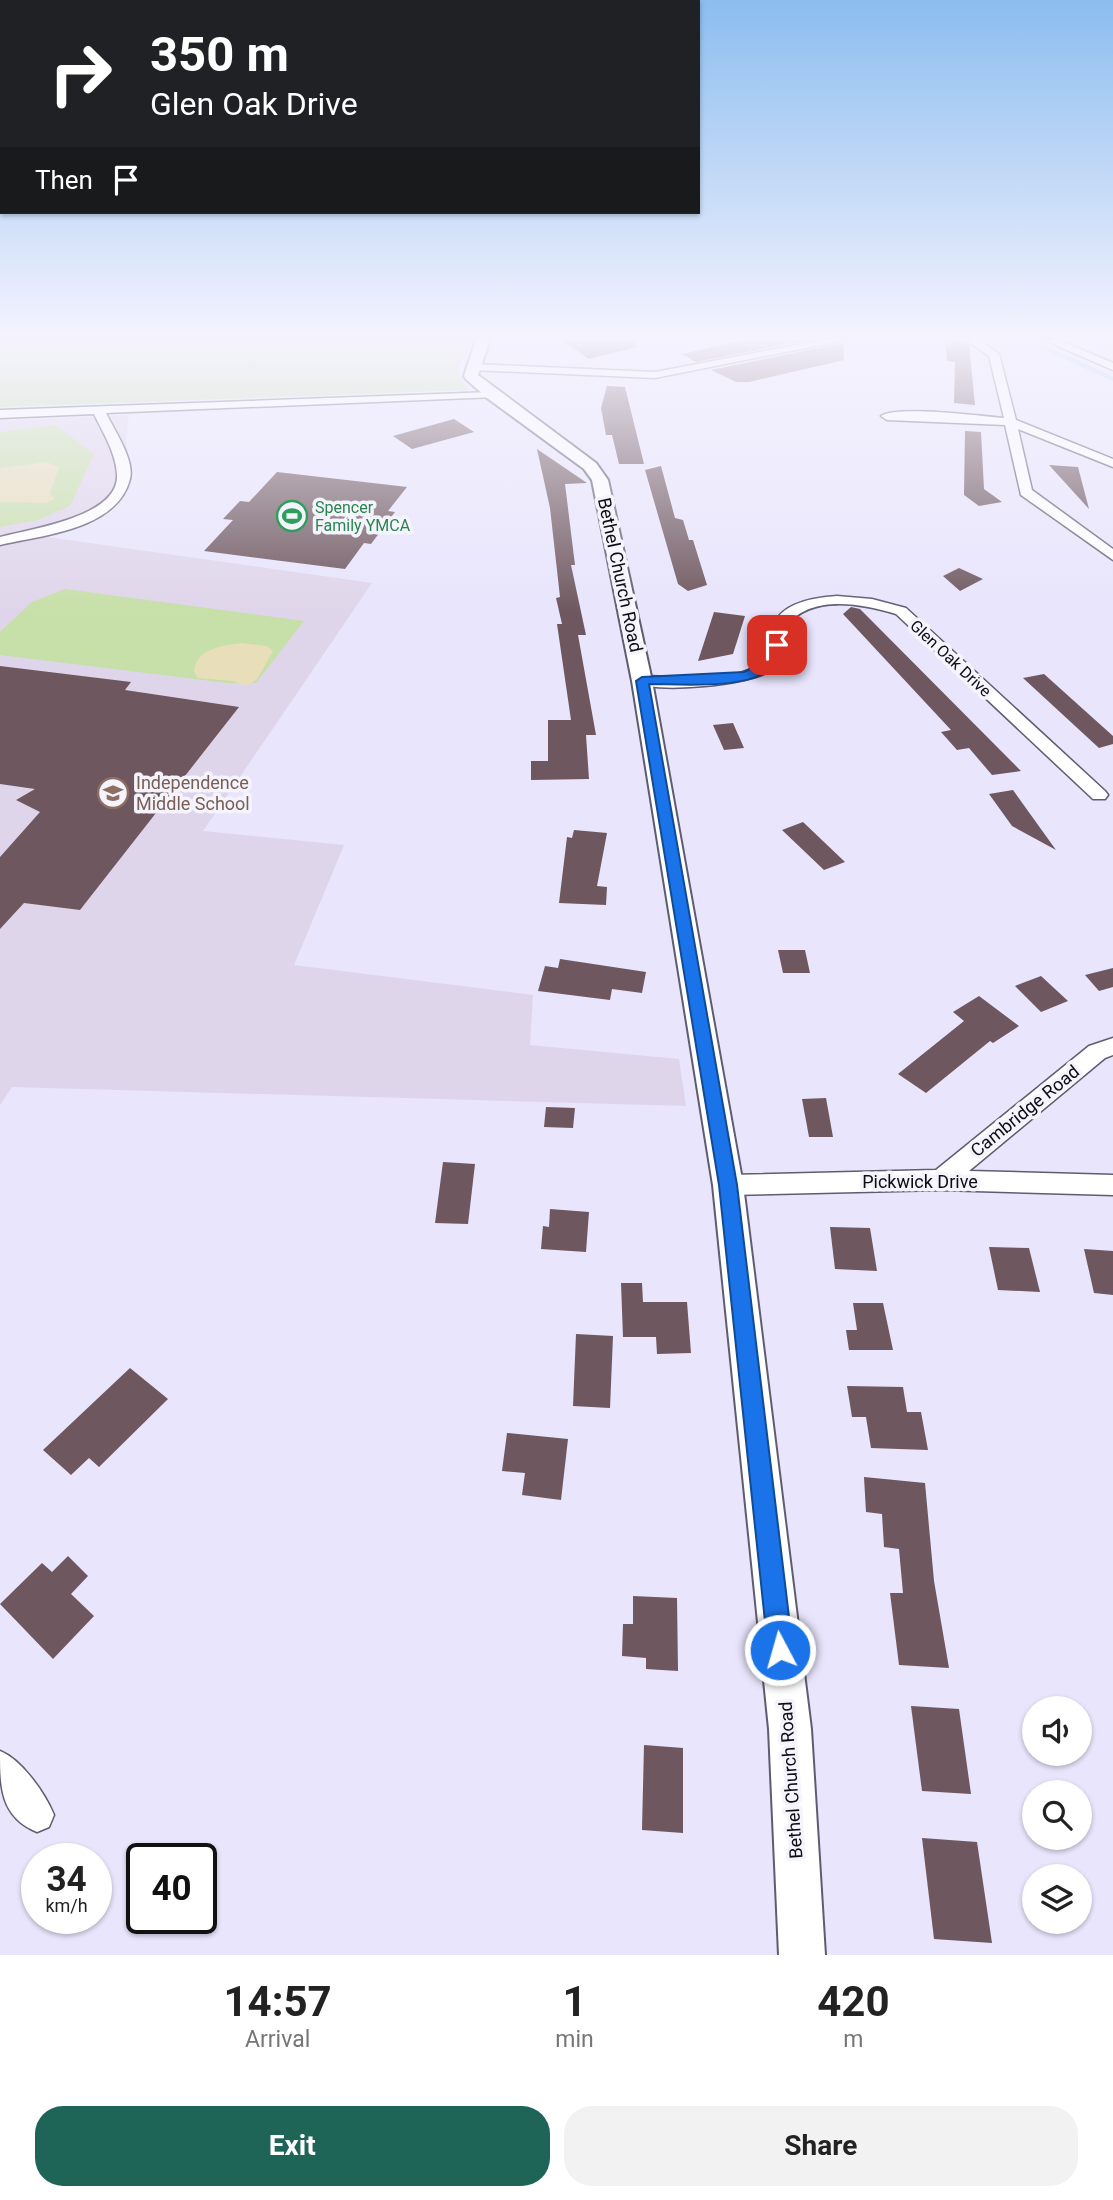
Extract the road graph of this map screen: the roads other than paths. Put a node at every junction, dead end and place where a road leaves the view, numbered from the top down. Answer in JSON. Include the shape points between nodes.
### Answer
{"nodes":[{"id":1,"x":108,"y":431,"type":"edge"},
{"id":2,"x":541,"y":431,"type":"edge"},
{"id":3,"x":1012,"y":431,"type":"edge"},
{"id":4,"x":1033,"y":431,"type":"edge"},
{"id":5,"x":1113,"y":463,"type":"edge"},
{"id":6,"x":0,"y":541,"type":"edge"},
{"id":7,"x":1113,"y":556,"type":"edge"},
{"id":8,"x":642,"y":681,"type":"junction"},
{"id":9,"x":1099,"y":795,"type":"dead end"},
{"id":10,"x":1113,"y":1046,"type":"edge"},
{"id":11,"x":941,"y":1180,"type":"junction"},
{"id":12,"x":728,"y":1185,"type":"junction"},
{"id":13,"x":1113,"y":1185,"type":"edge"},
{"id":14,"x":0,"y":1768,"type":"edge"},
{"id":15,"x":37,"y":1815,"type":"dead end"},
{"id":16,"x":802,"y":1955,"type":"edge"}],
"edges":[{"from":1,"to":6,"type":"street","via":[[124,478],[110,503],[83,520]]},
{"from":2,"to":8,"type":"street","name":"Bethel Church Road","via":[[590,466],[600,480]]},
{"from":3,"to":7,"type":"street","via":[[1026,492]]},
{"from":4,"to":5,"type":"street"},
{"from":8,"to":9,"type":"street","name":"Glen Oak Drive","via":[[748,675],[764,668],[772,657],[780,624],[790,613],[828,601],[880,604],[901,611]]},
{"from":8,"to":12,"type":"street","name":"Bethel Church Road"},
{"from":10,"to":11,"type":"street","name":"Cambridge Road","via":[[1097,1052]]},
{"from":11,"to":12,"type":"street","name":"Pickwick Drive"},
{"from":11,"to":13,"type":"street","name":"Pickwick Drive"},
{"from":12,"to":16,"type":"street","name":"Bethel Church Road","via":[[790,1729]]},
{"from":14,"to":15,"type":"street"}]}
